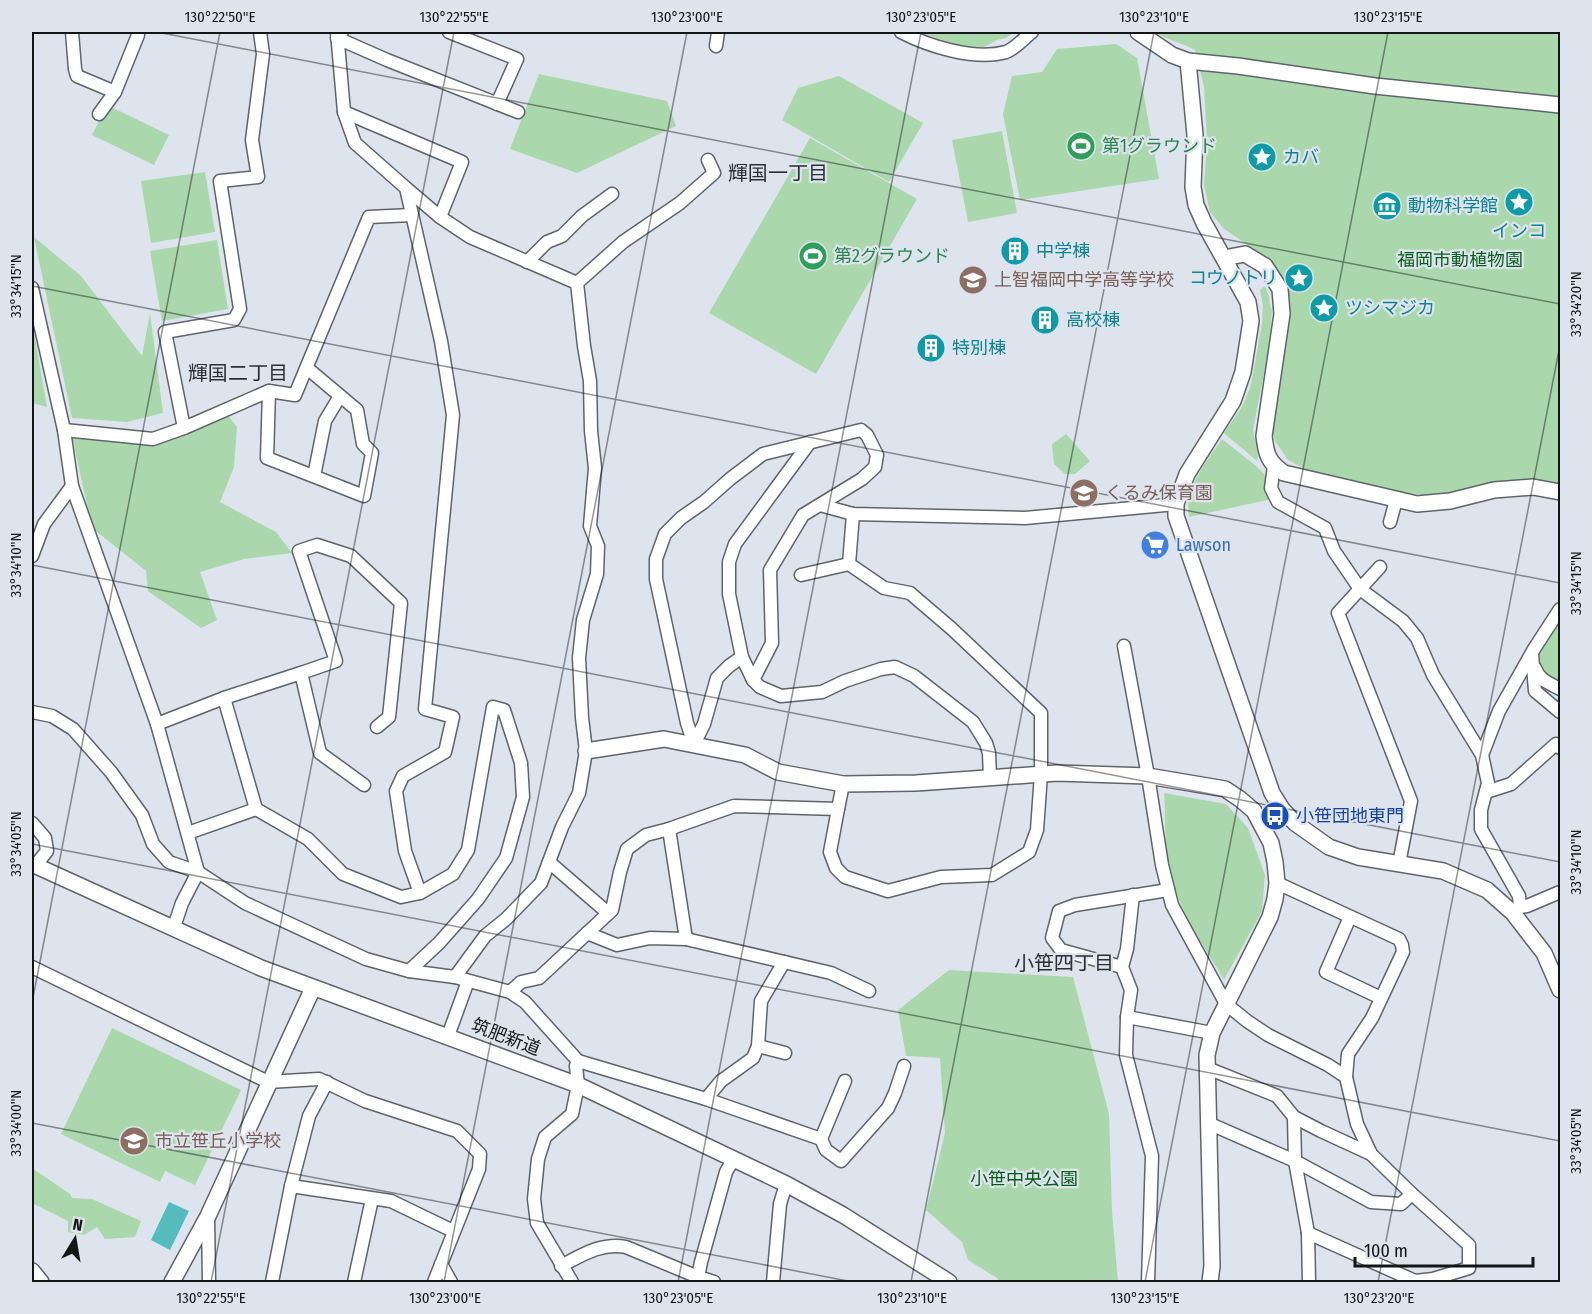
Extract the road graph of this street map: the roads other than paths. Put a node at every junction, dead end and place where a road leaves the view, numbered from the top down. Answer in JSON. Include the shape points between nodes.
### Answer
{"nodes":[{"id":1,"x":72,"y":32,"type":"edge"},
{"id":2,"x":137,"y":32,"type":"edge"},
{"id":3,"x":260,"y":32,"type":"edge"},
{"id":4,"x":449,"y":32,"type":"edge"},
{"id":5,"x":718,"y":32,"type":"edge"},
{"id":6,"x":901,"y":32,"type":"edge"},
{"id":7,"x":1032,"y":32,"type":"edge"},
{"id":8,"x":1138,"y":32,"type":"edge"},
{"id":9,"x":339,"y":34,"type":"edge"},
{"id":10,"x":716,"y":46,"type":"dead end"},
{"id":11,"x":1188,"y":61,"type":"junction"},
{"id":12,"x":115,"y":92,"type":"junction"},
{"id":13,"x":497,"y":104,"type":"junction"},
{"id":14,"x":1560,"y":105,"type":"edge"},
{"id":15,"x":344,"y":112,"type":"junction"},
{"id":16,"x":518,"y":112,"type":"dead end"},
{"id":17,"x":99,"y":114,"type":"dead end"},
{"id":18,"x":708,"y":160,"type":"dead end"},
{"id":19,"x":406,"y":188,"type":"junction"},
{"id":20,"x":612,"y":194,"type":"dead end"},
{"id":21,"x":412,"y":215,"type":"junction"},
{"id":22,"x":440,"y":217,"type":"junction"},
{"id":23,"x":1224,"y":258,"type":"junction"},
{"id":24,"x":527,"y":262,"type":"junction"},
{"id":25,"x":577,"y":283,"type":"junction"},
{"id":26,"x":32,"y":288,"type":"edge"},
{"id":27,"x":307,"y":368,"type":"junction"},
{"id":28,"x":269,"y":391,"type":"junction"},
{"id":29,"x":340,"y":396,"type":"junction"},
{"id":30,"x":184,"y":428,"type":"junction"},
{"id":31,"x":64,"y":430,"type":"junction"},
{"id":32,"x":810,"y":442,"type":"junction"},
{"id":33,"x":1274,"y":466,"type":"junction"},
{"id":34,"x":314,"y":476,"type":"junction"},
{"id":35,"x":72,"y":486,"type":"junction"},
{"id":36,"x":1560,"y":492,"type":"edge"},
{"id":37,"x":1396,"y":500,"type":"junction"},
{"id":38,"x":1176,"y":504,"type":"junction"},
{"id":39,"x":820,"y":505,"type":"junction"},
{"id":40,"x":853,"y":514,"type":"junction"},
{"id":41,"x":1390,"y":522,"type":"dead end"},
{"id":42,"x":32,"y":556,"type":"edge"},
{"id":43,"x":849,"y":564,"type":"junction"},
{"id":44,"x":1380,"y":567,"type":"dead end"},
{"id":45,"x":801,"y":575,"type":"dead end"},
{"id":46,"x":1360,"y":589,"type":"junction"},
{"id":47,"x":1560,"y":609,"type":"edge"},
{"id":48,"x":1124,"y":646,"type":"dead end"},
{"id":49,"x":1533,"y":651,"type":"junction"},
{"id":50,"x":742,"y":657,"type":"junction"},
{"id":51,"x":302,"y":673,"type":"junction"},
{"id":52,"x":753,"y":680,"type":"junction"},
{"id":53,"x":1560,"y":689,"type":"edge"},
{"id":54,"x":224,"y":698,"type":"junction"},
{"id":55,"x":32,"y":712,"type":"edge"},
{"id":56,"x":1560,"y":712,"type":"edge"},
{"id":57,"x":157,"y":724,"type":"junction"},
{"id":58,"x":377,"y":727,"type":"dead end"},
{"id":59,"x":694,"y":744,"type":"junction"},
{"id":60,"x":1560,"y":748,"type":"edge"},
{"id":61,"x":586,"y":751,"type":"junction"},
{"id":62,"x":1482,"y":755,"type":"junction"},
{"id":63,"x":1041,"y":774,"type":"junction"},
{"id":64,"x":1148,"y":776,"type":"junction"},
{"id":65,"x":990,"y":777,"type":"junction"},
{"id":66,"x":843,"y":784,"type":"junction"},
{"id":67,"x":364,"y":785,"type":"dead end"},
{"id":68,"x":1486,"y":792,"type":"junction"},
{"id":69,"x":256,"y":809,"type":"junction"},
{"id":70,"x":838,"y":809,"type":"junction"},
{"id":71,"x":32,"y":823,"type":"edge"},
{"id":72,"x":669,"y":829,"type":"junction"},
{"id":73,"x":188,"y":833,"type":"junction"},
{"id":74,"x":549,"y":862,"type":"junction"},
{"id":75,"x":1399,"y":864,"type":"junction"},
{"id":76,"x":33,"y":868,"type":"edge"},
{"id":77,"x":198,"y":872,"type":"junction"},
{"id":78,"x":1276,"y":883,"type":"junction"},
{"id":79,"x":1168,"y":890,"type":"junction"},
{"id":80,"x":1560,"y":892,"type":"edge"},
{"id":81,"x":420,"y":893,"type":"junction"},
{"id":82,"x":1133,"y":895,"type":"junction"},
{"id":83,"x":1516,"y":910,"type":"junction"},
{"id":84,"x":608,"y":913,"type":"junction"},
{"id":85,"x":1350,"y":917,"type":"junction"},
{"id":86,"x":174,"y":927,"type":"junction"},
{"id":87,"x":587,"y":933,"type":"junction"},
{"id":88,"x":686,"y":939,"type":"junction"},
{"id":89,"x":784,"y":962,"type":"junction"},
{"id":90,"x":32,"y":967,"type":"edge"},
{"id":91,"x":1122,"y":967,"type":"junction"},
{"id":92,"x":409,"y":971,"type":"junction"},
{"id":93,"x":455,"y":977,"type":"junction"},
{"id":94,"x":468,"y":981,"type":"junction"},
{"id":95,"x":313,"y":988,"type":"junction"},
{"id":96,"x":1560,"y":990,"type":"edge"},
{"id":97,"x":868,"y":991,"type":"dead end"},
{"id":98,"x":510,"y":992,"type":"junction"},
{"id":99,"x":1381,"y":998,"type":"junction"},
{"id":100,"x":1226,"y":1004,"type":"junction"},
{"id":101,"x":1126,"y":1017,"type":"junction"},
{"id":102,"x":1212,"y":1033,"type":"junction"},
{"id":103,"x":448,"y":1036,"type":"junction"},
{"id":104,"x":758,"y":1046,"type":"junction"},
{"id":105,"x":785,"y":1053,"type":"dead end"},
{"id":106,"x":578,"y":1061,"type":"junction"},
{"id":107,"x":904,"y":1066,"type":"dead end"},
{"id":108,"x":1207,"y":1068,"type":"junction"},
{"id":109,"x":1346,"y":1077,"type":"junction"},
{"id":110,"x":845,"y":1081,"type":"dead end"},
{"id":111,"x":268,"y":1082,"type":"junction"},
{"id":112,"x":327,"y":1082,"type":"junction"},
{"id":113,"x":578,"y":1085,"type":"junction"},
{"id":114,"x":706,"y":1099,"type":"junction"},
{"id":115,"x":1294,"y":1117,"type":"junction"},
{"id":116,"x":1208,"y":1123,"type":"junction"},
{"id":117,"x":821,"y":1139,"type":"junction"},
{"id":118,"x":1371,"y":1154,"type":"junction"},
{"id":119,"x":734,"y":1158,"type":"junction"},
{"id":120,"x":1295,"y":1161,"type":"junction"},
{"id":121,"x":786,"y":1184,"type":"junction"},
{"id":122,"x":291,"y":1186,"type":"junction"},
{"id":123,"x":1412,"y":1194,"type":"junction"},
{"id":124,"x":372,"y":1199,"type":"junction"},
{"id":125,"x":208,"y":1216,"type":"junction"},
{"id":126,"x":453,"y":1231,"type":"junction"},
{"id":127,"x":1308,"y":1233,"type":"junction"},
{"id":128,"x":441,"y":1264,"type":"junction"},
{"id":129,"x":561,"y":1266,"type":"junction"},
{"id":130,"x":32,"y":1271,"type":"edge"},
{"id":131,"x":697,"y":1280,"type":"edge"},
{"id":132,"x":41,"y":1282,"type":"edge"},
{"id":133,"x":172,"y":1282,"type":"edge"},
{"id":134,"x":209,"y":1282,"type":"edge"},
{"id":135,"x":272,"y":1282,"type":"edge"},
{"id":136,"x":354,"y":1282,"type":"edge"},
{"id":137,"x":434,"y":1282,"type":"edge"},
{"id":138,"x":451,"y":1282,"type":"edge"},
{"id":139,"x":572,"y":1282,"type":"edge"},
{"id":140,"x":714,"y":1282,"type":"edge"},
{"id":141,"x":773,"y":1282,"type":"edge"},
{"id":142,"x":949,"y":1282,"type":"edge"},
{"id":143,"x":1148,"y":1282,"type":"edge"},
{"id":144,"x":1210,"y":1282,"type":"edge"},
{"id":145,"x":1309,"y":1282,"type":"edge"}],
"edges":[{"from":1,"to":12,"type":"street","via":[[77,76]]},
{"from":2,"to":12,"type":"street"},
{"from":3,"to":30,"type":"street","via":[[263,54],[252,140],[258,177],[220,181],[240,309],[234,320],[165,332]]},
{"from":4,"to":13,"type":"street","via":[[518,59]]},
{"from":5,"to":10,"type":"street"},
{"from":6,"to":7,"type":"street","via":[[918,40],[982,55],[1008,51]]},
{"from":8,"to":11,"type":"street"},
{"from":9,"to":13,"type":"street","via":[[387,60]]},
{"from":9,"to":15,"type":"street"},
{"from":11,"to":14,"type":"street"},
{"from":11,"to":23,"type":"street","via":[[1196,205]]},
{"from":12,"to":17,"type":"street"},
{"from":13,"to":16,"type":"street"},
{"from":15,"to":19,"type":"street","via":[[355,143]]},
{"from":15,"to":22,"type":"street","via":[[462,162]]},
{"from":18,"to":25,"type":"street","via":[[714,173],[680,203],[623,242]]},
{"from":19,"to":21,"type":"street"},
{"from":19,"to":22,"type":"street"},
{"from":20,"to":24,"type":"street","via":[[562,236],[547,242]]},
{"from":21,"to":27,"type":"street","via":[[369,217]]},
{"from":21,"to":81,"type":"street","via":[[441,341],[453,415],[425,709],[453,717],[446,752],[403,776],[396,791],[405,851]]},
{"from":22,"to":24,"type":"street","via":[[470,237]]},
{"from":23,"to":33,"type":"street","via":[[1245,254],[1265,266],[1280,289],[1282,314],[1264,436],[1266,453]]},
{"from":23,"to":38,"type":"street","via":[[1248,302],[1251,321],[1243,372],[1233,401],[1187,474]]},
{"from":24,"to":25,"type":"street"},
{"from":25,"to":61,"type":"street","via":[[590,381],[595,468],[590,526],[597,546],[597,574],[583,620],[579,658]]},
{"from":26,"to":31,"type":"street"},
{"from":27,"to":28,"type":"street","via":[[295,395]]},
{"from":27,"to":29,"type":"street"},
{"from":28,"to":30,"type":"street"},
{"from":28,"to":34,"type":"street","via":[[267,458]]},
{"from":29,"to":34,"type":"street","via":[[326,421]]},
{"from":29,"to":34,"type":"street","via":[[357,410],[363,444],[372,453],[364,496]]},
{"from":30,"to":31,"type":"street","via":[[153,439]]},
{"from":31,"to":35,"type":"street"},
{"from":32,"to":39,"type":"street","via":[[861,430],[878,455],[875,467],[862,479]]},
{"from":32,"to":50,"type":"street","via":[[735,544],[729,562],[729,594]]},
{"from":32,"to":59,"type":"street","via":[[763,454],[665,534],[656,559],[656,579]]},
{"from":33,"to":37,"type":"street","via":[[1284,473]]},
{"from":33,"to":46,"type":"street","via":[[1271,488],[1278,502],[1325,528],[1334,552]]},
{"from":35,"to":42,"type":"street","via":[[44,524]]},
{"from":35,"to":57,"type":"street"},
{"from":36,"to":37,"type":"street","via":[[1533,487],[1494,490],[1450,501],[1417,504]]},
{"from":37,"to":41,"type":"street"},
{"from":38,"to":40,"type":"street","via":[[1025,518]]},
{"from":38,"to":75,"type":"street","via":[[1176,516],[1272,793],[1295,823],[1329,847]]},
{"from":39,"to":40,"type":"street"},
{"from":39,"to":52,"type":"street","via":[[803,515],[770,570],[772,643]]},
{"from":40,"to":43,"type":"street"},
{"from":43,"to":45,"type":"street"},
{"from":43,"to":63,"type":"street","via":[[884,588],[910,593],[1041,713]]},
{"from":44,"to":46,"type":"street"},
{"from":46,"to":62,"type":"street","via":[[1403,621],[1417,638],[1433,675]]},
{"from":46,"to":75,"type":"street","via":[[1338,613],[1411,801]]},
{"from":47,"to":49,"type":"street"},
{"from":48,"to":64,"type":"street"},
{"from":49,"to":53,"type":"street","via":[[1535,671],[1541,680]]},
{"from":49,"to":56,"type":"street","via":[[1535,691]]},
{"from":49,"to":62,"type":"street","via":[[1499,711]]},
{"from":50,"to":52,"type":"street"},
{"from":50,"to":59,"type":"street","via":[[717,678]]},
{"from":51,"to":54,"type":"street"},
{"from":51,"to":58,"type":"street","via":[[336,661],[299,551],[317,545],[351,556],[400,603],[389,717]]},
{"from":51,"to":67,"type":"street","via":[[320,753]]},
{"from":52,"to":65,"type":"street","via":[[782,696],[822,692],[881,669],[895,668],[914,676],[973,722],[987,743]]},
{"from":54,"to":57,"type":"street"},
{"from":54,"to":69,"type":"street"},
{"from":55,"to":77,"type":"street","via":[[52,716],[73,729],[142,815],[153,844],[169,862]]},
{"from":57,"to":73,"type":"street"},
{"from":59,"to":61,"type":"street","via":[[664,739]]},
{"from":59,"to":66,"type":"street","via":[[745,755],[778,772]]},
{"from":60,"to":68,"type":"street","via":[[1556,744],[1511,784]]},
{"from":61,"to":74,"type":"street","via":[[579,793]]},
{"from":62,"to":68,"type":"street"},
{"from":63,"to":64,"type":"street"},
{"from":63,"to":65,"type":"street"},
{"from":63,"to":70,"type":"street","via":[[1037,831],[1029,852],[992,875],[941,877],[888,891],[845,877],[836,868],[831,852]]},
{"from":64,"to":78,"type":"street","via":[[1225,789],[1240,799],[1254,812],[1271,843]]},
{"from":64,"to":79,"type":"street"},
{"from":65,"to":66,"type":"street"},
{"from":66,"to":70,"type":"street"},
{"from":68,"to":83,"type":"street","via":[[1481,829],[1519,896]]},
{"from":69,"to":73,"type":"street"},
{"from":69,"to":81,"type":"street","via":[[308,839],[343,874],[401,897]]},
{"from":70,"to":72,"type":"street","via":[[734,807]]},
{"from":71,"to":76,"type":"street","via":[[45,838],[47,851]]},
{"from":72,"to":84,"type":"street","via":[[646,835],[627,849]]},
{"from":72,"to":88,"type":"street"},
{"from":73,"to":77,"type":"street"},
{"from":74,"to":84,"type":"street"},
{"from":74,"to":93,"type":"street","via":[[541,883],[485,936]]},
{"from":75,"to":83,"type":"street","via":[[1443,871],[1487,890]]},
{"from":76,"to":86,"type":"street","name":"筑肥新道"},
{"from":77,"to":86,"type":"street"},
{"from":77,"to":92,"type":"street","via":[[245,903],[366,959]]},
{"from":78,"to":85,"type":"street"},
{"from":78,"to":100,"type":"street","via":[[1269,917]]},
{"from":79,"to":82,"type":"street"},
{"from":79,"to":100,"type":"street","via":[[1172,905]]},
{"from":80,"to":83,"type":"street"},
{"from":81,"to":92,"type":"street","via":[[453,874],[468,849],[493,707],[504,710],[520,763],[523,797],[506,858],[478,899]]},
{"from":82,"to":91,"type":"street"},
{"from":82,"to":91,"type":"street","via":[[1059,911],[1052,938],[1061,950]]},
{"from":83,"to":96,"type":"street","via":[[1544,953]]},
{"from":84,"to":87,"type":"street"},
{"from":85,"to":99,"type":"street","via":[[1399,939],[1402,945],[1403,952]]},
{"from":85,"to":99,"type":"street","via":[[1326,972]]},
{"from":86,"to":95,"type":"street","name":"筑肥新道"},
{"from":87,"to":88,"type":"street","via":[[617,945],[650,938]]},
{"from":87,"to":98,"type":"street","via":[[539,978],[521,982]]},
{"from":88,"to":89,"type":"street"},
{"from":89,"to":97,"type":"street","via":[[831,973]]},
{"from":89,"to":104,"type":"street","via":[[761,1001]]},
{"from":90,"to":111,"type":"street"},
{"from":91,"to":101,"type":"street","via":[[1131,990]]},
{"from":92,"to":93,"type":"street"},
{"from":93,"to":94,"type":"street"},
{"from":94,"to":98,"type":"street"},
{"from":94,"to":103,"type":"street"},
{"from":95,"to":103,"type":"street","name":"筑肥新道"},
{"from":95,"to":111,"type":"street"},
{"from":98,"to":106,"type":"street","via":[[525,1002]]},
{"from":99,"to":109,"type":"street","via":[[1348,1054]]},
{"from":100,"to":102,"type":"street"},
{"from":100,"to":109,"type":"street","via":[[1268,1035]]},
{"from":101,"to":102,"type":"street"},
{"from":101,"to":143,"type":"street","via":[[1126,1054],[1152,1156]]},
{"from":102,"to":108,"type":"street"},
{"from":103,"to":113,"type":"street","name":"筑肥新道"},
{"from":104,"to":105,"type":"street"},
{"from":104,"to":114,"type":"street","via":[[753,1058],[721,1081]]},
{"from":106,"to":113,"type":"street"},
{"from":106,"to":114,"type":"street"},
{"from":107,"to":117,"type":"street","via":[[888,1108],[841,1161],[826,1150]]},
{"from":108,"to":115,"type":"street","via":[[1277,1096]]},
{"from":108,"to":116,"type":"street"},
{"from":109,"to":118,"type":"street","via":[[1357,1124]]},
{"from":110,"to":117,"type":"street"},
{"from":111,"to":112,"type":"street"},
{"from":111,"to":125,"type":"street"},
{"from":112,"to":122,"type":"street","via":[[309,1116]]},
{"from":112,"to":126,"type":"street","via":[[365,1101],[458,1131],[480,1154],[479,1169]]},
{"from":113,"to":119,"type":"street","name":"筑肥新道"},
{"from":113,"to":129,"type":"street","via":[[572,1114],[545,1137],[538,1159],[534,1199],[537,1223]]},
{"from":114,"to":117,"type":"street"},
{"from":115,"to":118,"type":"street"},
{"from":115,"to":120,"type":"street"},
{"from":116,"to":120,"type":"street"},
{"from":116,"to":144,"type":"street"},
{"from":118,"to":123,"type":"street"},
{"from":119,"to":121,"type":"street","name":"筑肥新道"},
{"from":119,"to":131,"type":"street","via":[[726,1172]]},
{"from":120,"to":123,"type":"street","via":[[1371,1202],[1401,1204]]},
{"from":120,"to":127,"type":"street"},
{"from":121,"to":141,"type":"street","via":[[780,1204]]},
{"from":121,"to":142,"type":"street","name":"筑肥新道"},
{"from":122,"to":124,"type":"street"},
{"from":122,"to":135,"type":"street"},
{"from":123,"to":127,"type":"street","via":[[1469,1245],[1469,1268],[1414,1281]]},
{"from":124,"to":126,"type":"street","via":[[391,1201]]},
{"from":124,"to":136,"type":"street"},
{"from":125,"to":133,"type":"street"},
{"from":125,"to":134,"type":"street"},
{"from":126,"to":128,"type":"street"},
{"from":127,"to":145,"type":"street"},
{"from":128,"to":137,"type":"street"},
{"from":128,"to":138,"type":"street"},
{"from":129,"to":131,"type":"street","via":[[598,1248],[616,1245]]},
{"from":129,"to":139,"type":"street"},
{"from":130,"to":132,"type":"street"},
{"from":131,"to":140,"type":"street"}]}
